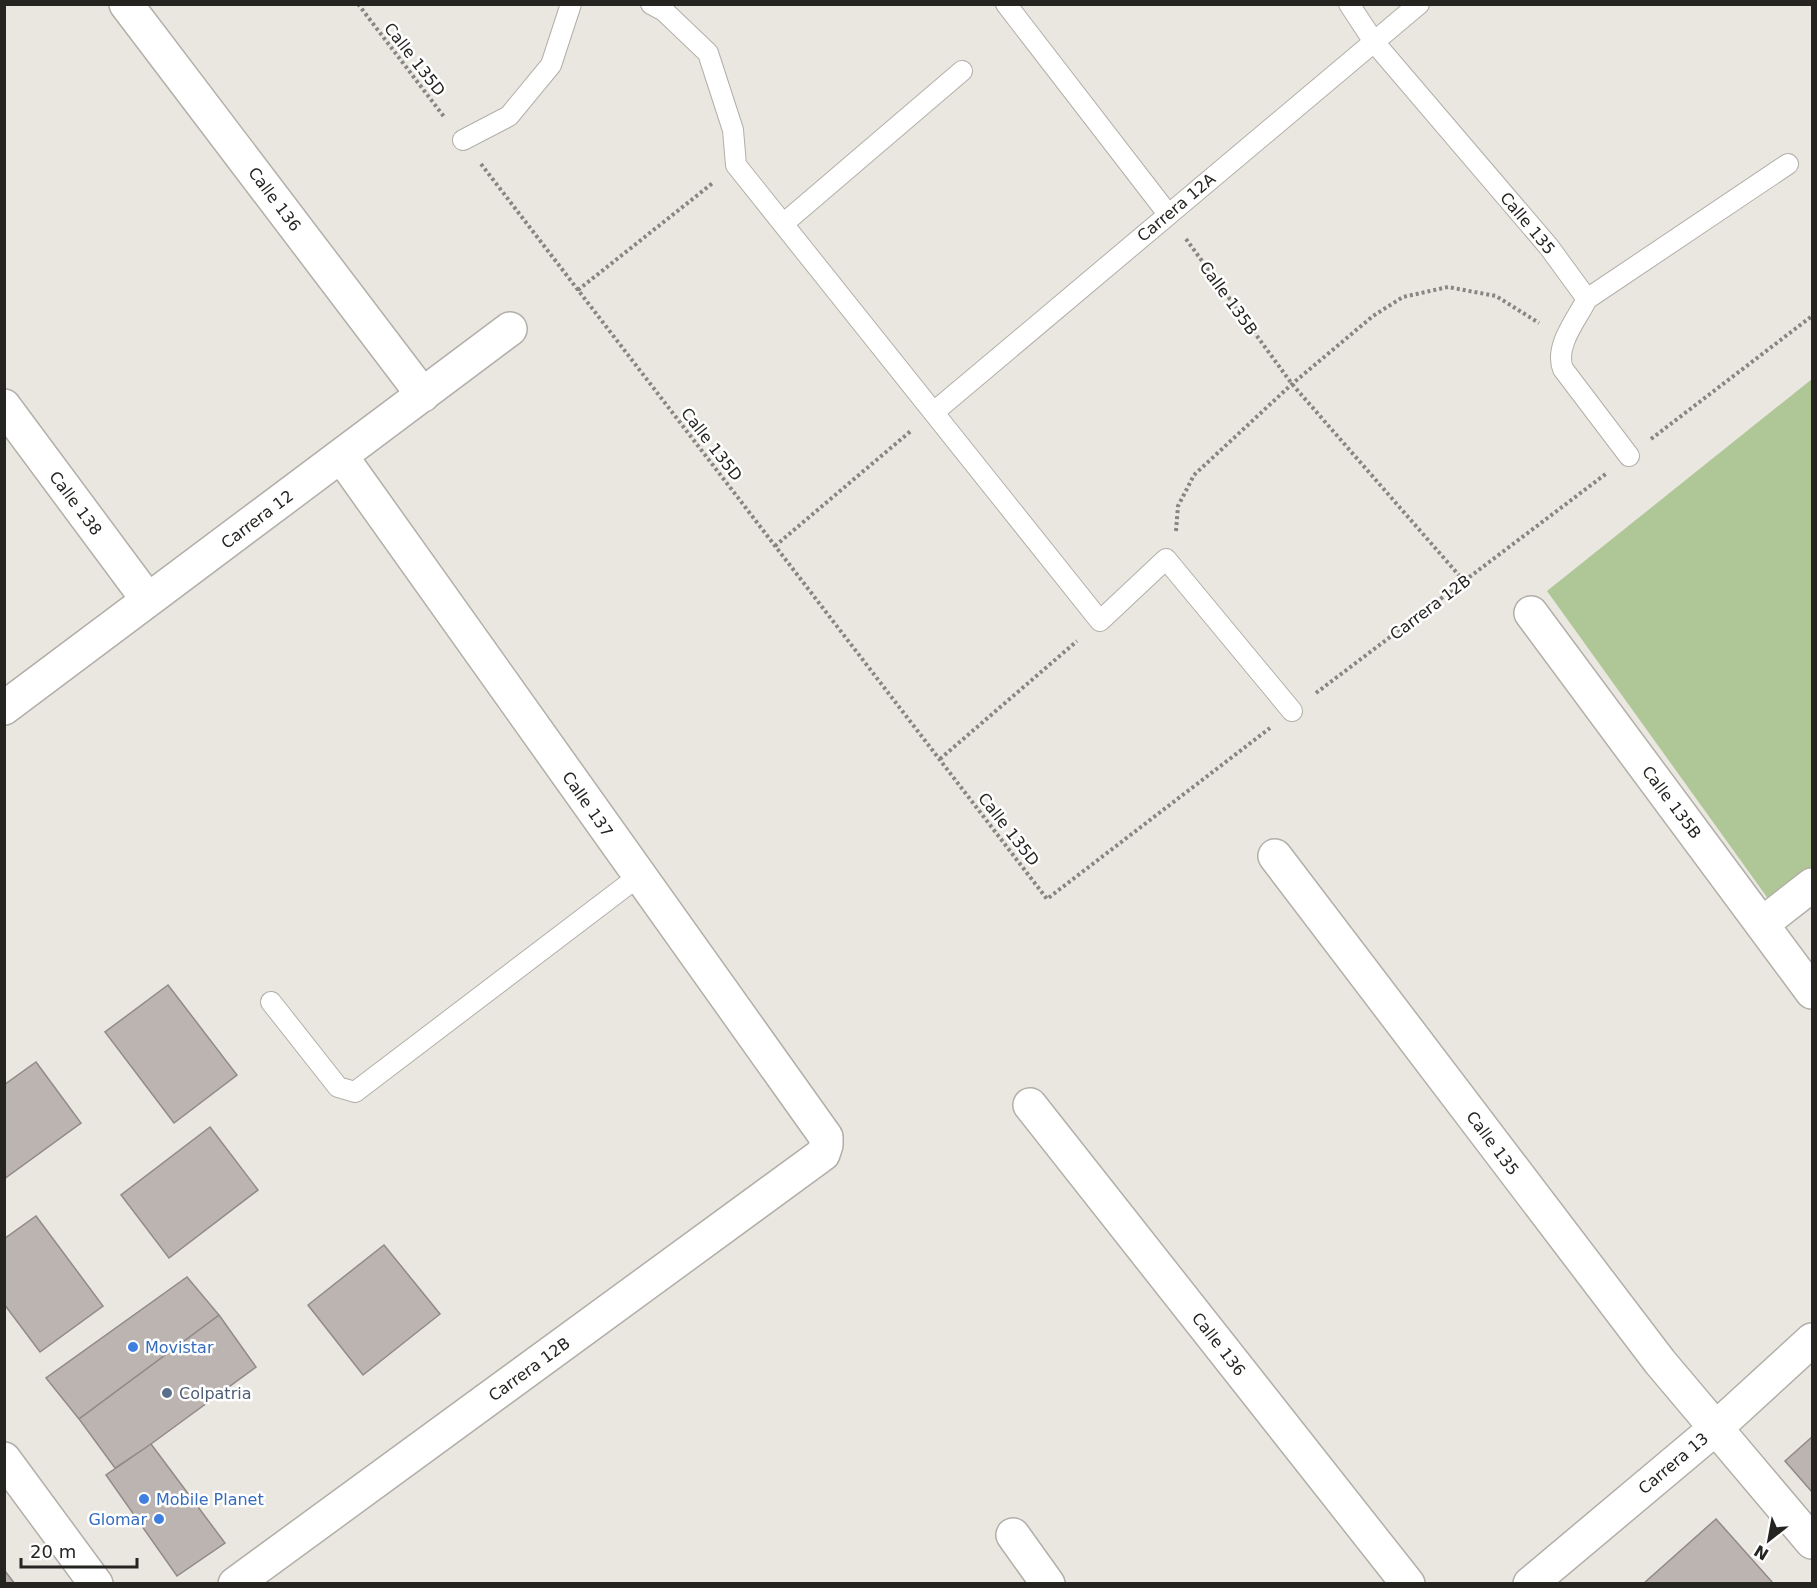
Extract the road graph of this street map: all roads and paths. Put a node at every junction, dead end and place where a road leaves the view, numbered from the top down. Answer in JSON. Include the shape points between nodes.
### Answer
{"nodes":[{"id":1,"x":126,"y":4,"type":"edge"},
{"id":2,"x":358,"y":4,"type":"edge"},
{"id":3,"x":571,"y":4,"type":"edge"},
{"id":4,"x":651,"y":4,"type":"edge"},
{"id":5,"x":1006,"y":4,"type":"edge"},
{"id":6,"x":1349,"y":4,"type":"edge"},
{"id":7,"x":1419,"y":4,"type":"edge"},
{"id":8,"x":1374,"y":42,"type":"junction"},
{"id":9,"x":962,"y":71,"type":"dead end"},
{"id":10,"x":463,"y":141,"type":"junction"},
{"id":11,"x":1788,"y":164,"type":"dead end"},
{"id":12,"x":736,"y":165,"type":"junction"},
{"id":13,"x":1168,"y":214,"type":"junction"},
{"id":14,"x":783,"y":224,"type":"junction"},
{"id":15,"x":578,"y":290,"type":"junction"},
{"id":16,"x":1587,"y":299,"type":"junction"},
{"id":17,"x":1812,"y":316,"type":"edge"},
{"id":18,"x":510,"y":329,"type":"dead end"},
{"id":19,"x":1565,"y":340,"type":"junction"},
{"id":20,"x":1292,"y":384,"type":"junction"},
{"id":21,"x":423,"y":395,"type":"junction"},
{"id":22,"x":4,"y":406,"type":"edge"},
{"id":23,"x":934,"y":412,"type":"junction"},
{"id":24,"x":341,"y":456,"type":"junction"},
{"id":25,"x":1629,"y":456,"type":"junction"},
{"id":26,"x":775,"y":546,"type":"junction"},
{"id":27,"x":1166,"y":559,"type":"junction"},
{"id":28,"x":1464,"y":581,"type":"junction"},
{"id":29,"x":148,"y":600,"type":"junction"},
{"id":30,"x":1531,"y":613,"type":"dead end"},
{"id":31,"x":1101,"y":621,"type":"junction"},
{"id":32,"x":4,"y":708,"type":"edge"},
{"id":33,"x":1292,"y":711,"type":"junction"},
{"id":34,"x":940,"y":759,"type":"junction"},
{"id":35,"x":1275,"y":856,"type":"dead end"},
{"id":36,"x":639,"y":876,"type":"junction"},
{"id":37,"x":1812,"y":885,"type":"edge"},
{"id":38,"x":1047,"y":898,"type":"joint"},
{"id":39,"x":1762,"y":924,"type":"junction"},
{"id":40,"x":1812,"y":992,"type":"edge"},
{"id":41,"x":271,"y":1002,"type":"dead end"},
{"id":42,"x":1030,"y":1104,"type":"dead end"},
{"id":43,"x":823,"y":1154,"type":"joint"},
{"id":44,"x":1812,"y":1340,"type":"edge"},
{"id":45,"x":1717,"y":1427,"type":"junction"},
{"id":46,"x":4,"y":1459,"type":"edge"},
{"id":47,"x":1013,"y":1535,"type":"dead end"},
{"id":48,"x":1812,"y":1542,"type":"edge"},
{"id":49,"x":96,"y":1584,"type":"edge"},
{"id":50,"x":235,"y":1584,"type":"edge"},
{"id":51,"x":1048,"y":1584,"type":"edge"},
{"id":52,"x":1408,"y":1584,"type":"edge"},
{"id":53,"x":1530,"y":1584,"type":"edge"}],
"edges":[{"from":1,"to":21,"type":"street","name":"Calle 136"},
{"from":2,"to":10,"type":"path","name":"Calle 135D"},
{"from":3,"to":10,"type":"lane","via":[[551,65],[509,116]]},
{"from":4,"to":12,"type":"lane","via":[[664,11],[708,53],[734,130]]},
{"from":5,"to":13,"type":"lane"},
{"from":6,"to":8,"type":"lane","name":"Calle 135"},
{"from":7,"to":8,"type":"lane","name":"Carrera 12A"},
{"from":8,"to":13,"type":"lane","name":"Carrera 12A"},
{"from":8,"to":16,"type":"lane","name":"Calle 135","via":[[1549,247]]},
{"from":9,"to":14,"type":"lane"},
{"from":10,"to":15,"type":"path","name":"Calle 135D"},
{"from":11,"to":16,"type":"lane"},
{"from":12,"to":14,"type":"lane"},
{"from":12,"to":15,"type":"path"},
{"from":13,"to":20,"type":"path","name":"Calle 135B"},
{"from":13,"to":23,"type":"lane","name":"Carrera 12A"},
{"from":14,"to":23,"type":"lane"},
{"from":15,"to":26,"type":"path","name":"Calle 135D"},
{"from":16,"to":19,"type":"lane"},
{"from":17,"to":25,"type":"path","name":"Carrera 12B"},
{"from":18,"to":21,"type":"street","name":"Carrera 12"},
{"from":19,"to":20,"type":"path","via":[[1496,296],[1448,287],[1403,297]]},
{"from":19,"to":25,"type":"lane","via":[[1560,353],[1563,369]]},
{"from":20,"to":27,"type":"path","via":[[1194,475],[1178,506],[1176,538]]},
{"from":20,"to":28,"type":"path","name":"Calle 135B"},
{"from":21,"to":24,"type":"street","name":"Carrera 12"},
{"from":22,"to":29,"type":"street","name":"Calle 138"},
{"from":23,"to":26,"type":"path"},
{"from":23,"to":31,"type":"lane"},
{"from":24,"to":29,"type":"street","name":"Carrera 12"},
{"from":24,"to":36,"type":"street","name":"Calle 137"},
{"from":25,"to":28,"type":"path","name":"Carrera 12B"},
{"from":26,"to":34,"type":"path","name":"Calle 135D"},
{"from":27,"to":31,"type":"lane"},
{"from":27,"to":33,"type":"lane"},
{"from":28,"to":33,"type":"path","name":"Carrera 12B"},
{"from":29,"to":32,"type":"street","name":"Carrera 12"},
{"from":30,"to":39,"type":"street","name":"Calle 135B"},
{"from":31,"to":34,"type":"path"},
{"from":33,"to":38,"type":"path","name":"Carrera 12B"},
{"from":34,"to":38,"type":"path","name":"Calle 135D"},
{"from":35,"to":45,"type":"street","name":"Calle 135","via":[[1660,1362]]},
{"from":36,"to":41,"type":"lane","via":[[355,1092],[338,1087]]},
{"from":36,"to":43,"type":"street","name":"Calle 137","via":[[826,1137]]},
{"from":37,"to":39,"type":"street"},
{"from":39,"to":40,"type":"street","name":"Calle 135B"},
{"from":42,"to":52,"type":"street","name":"Calle 136"},
{"from":43,"to":50,"type":"street","name":"Carrera 12B"},
{"from":44,"to":45,"type":"street","name":"Carrera 13"},
{"from":45,"to":48,"type":"street","name":"Calle 135"},
{"from":45,"to":53,"type":"street","name":"Carrera 13"},
{"from":46,"to":49,"type":"street"},
{"from":47,"to":51,"type":"street"}]}
